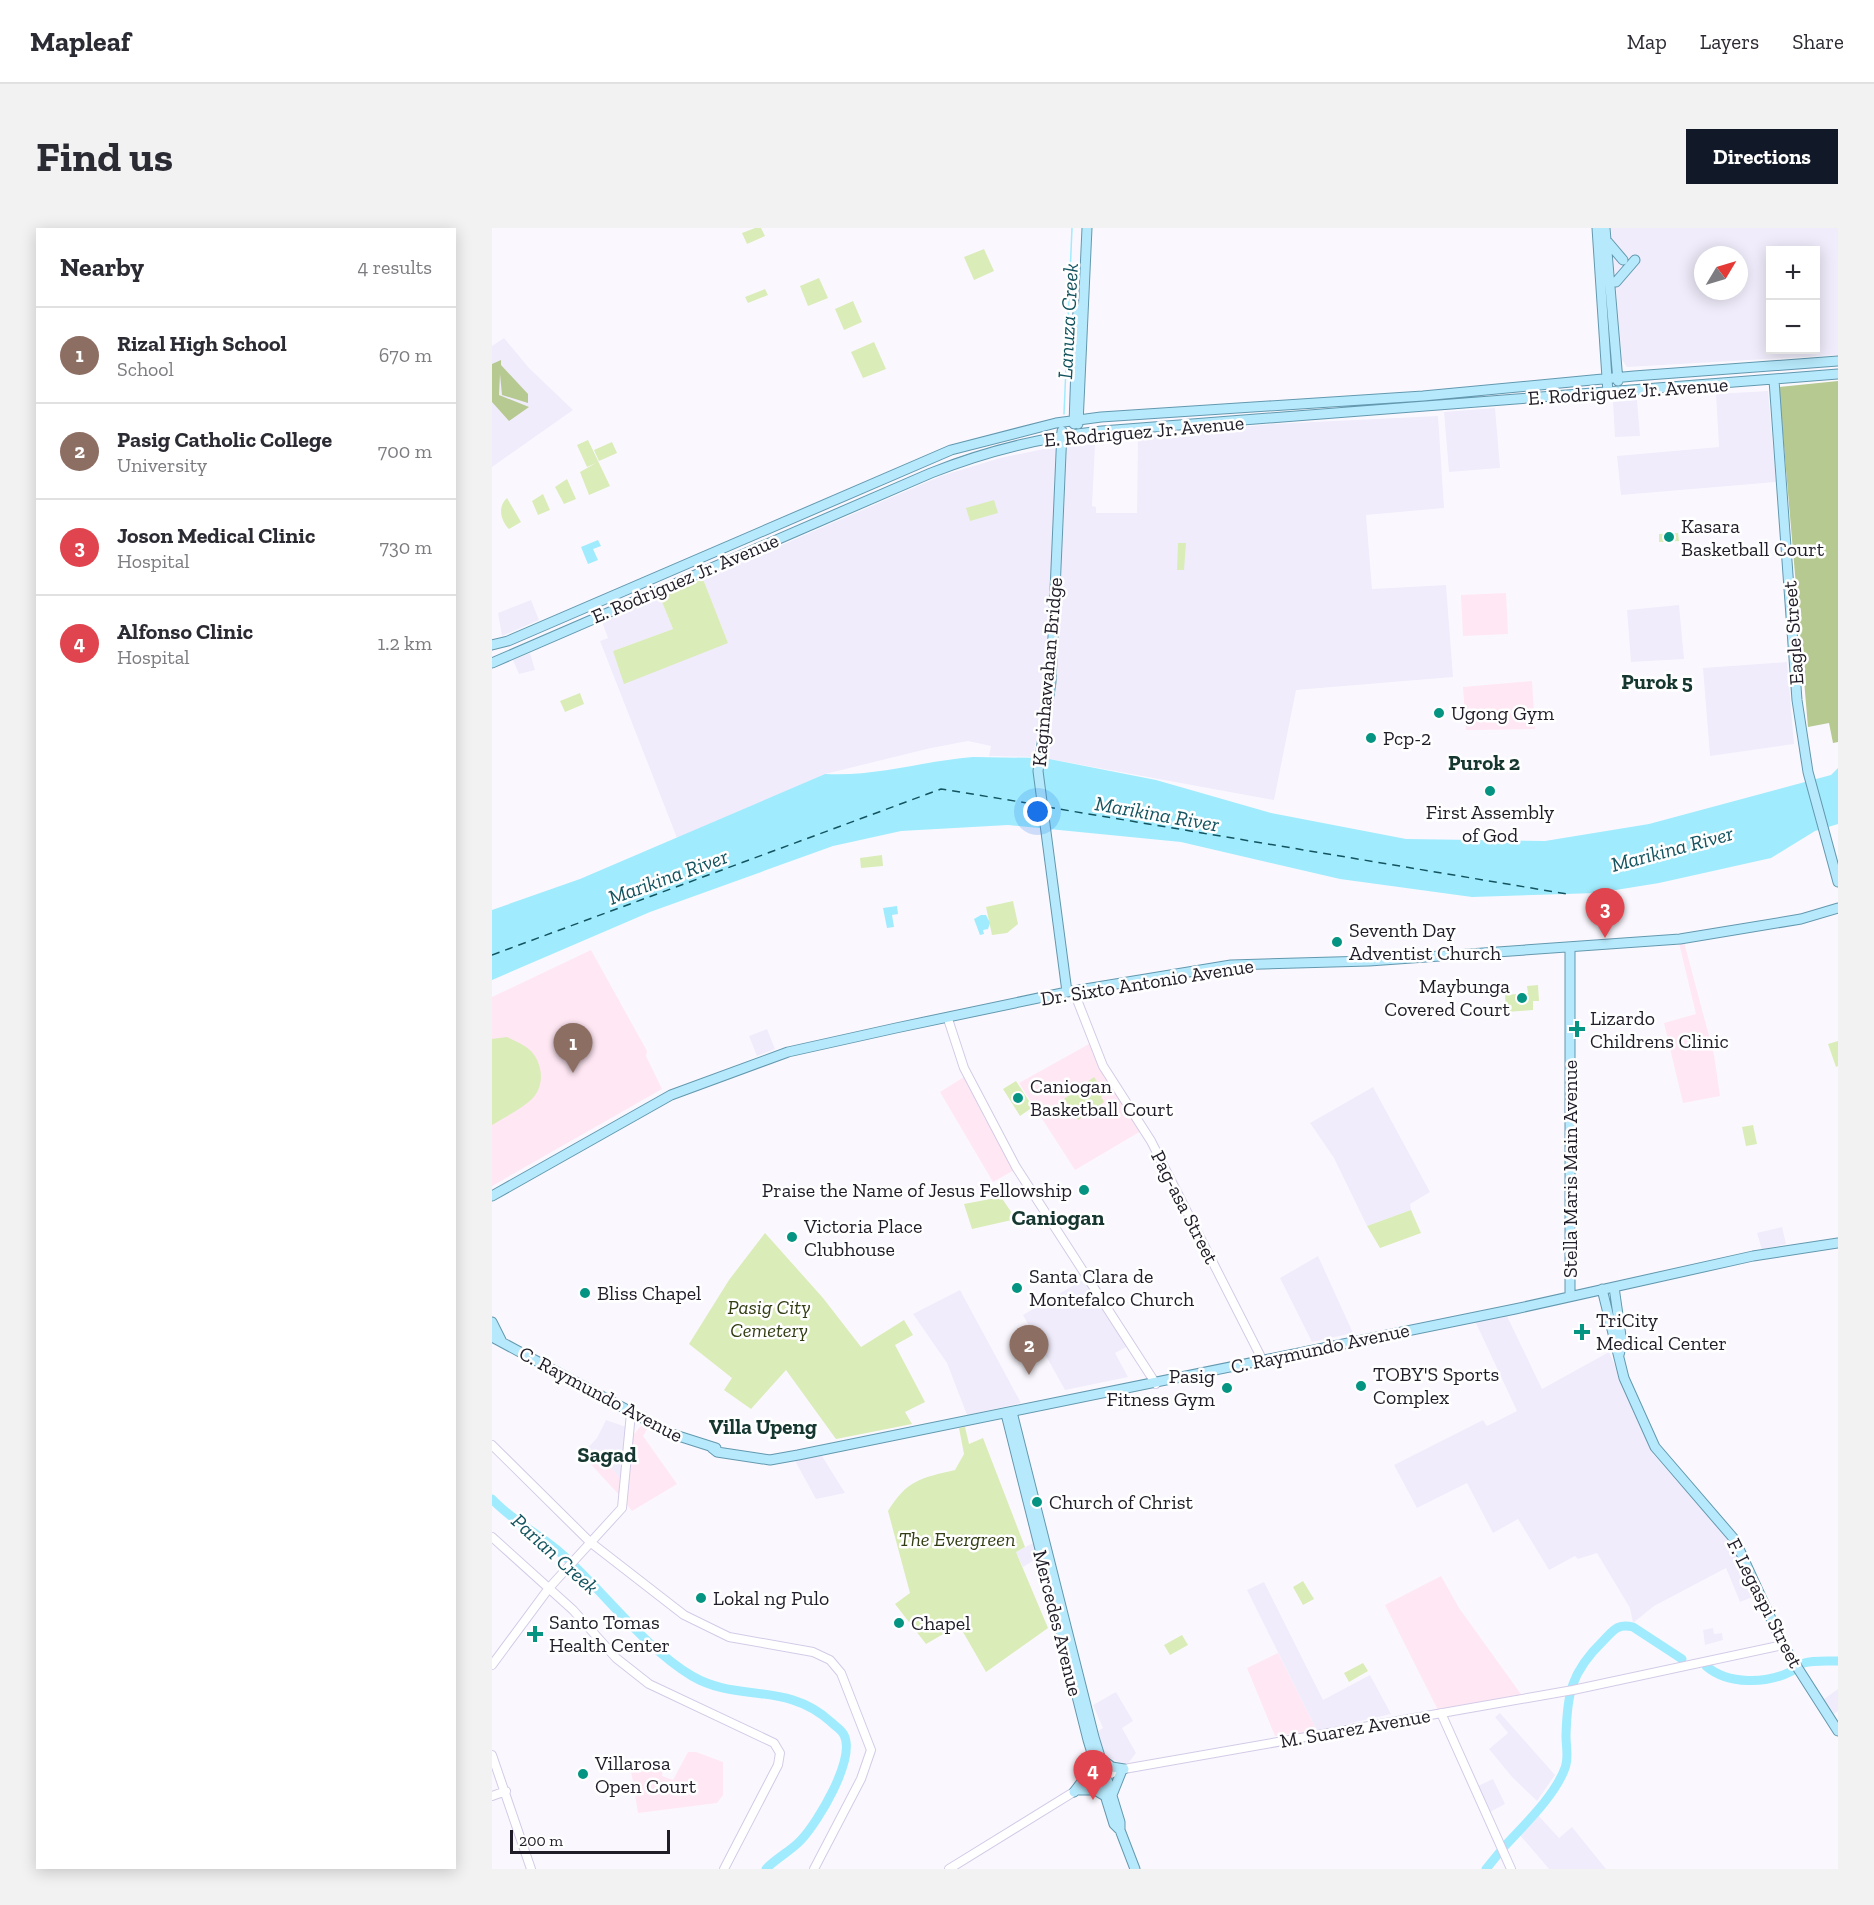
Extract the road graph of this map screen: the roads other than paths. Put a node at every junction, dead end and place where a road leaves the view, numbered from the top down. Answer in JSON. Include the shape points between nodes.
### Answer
{"nodes":[{"id":1,"x":1081,"y":228,"type":"edge"},
{"id":2,"x":1087,"y":228,"type":"edge"},
{"id":3,"x":1597,"y":228,"type":"edge"},
{"id":4,"x":1605,"y":228,"type":"edge"},
{"id":5,"x":1606,"y":240,"type":"junction"},
{"id":6,"x":1623,"y":260,"type":"dead end"},
{"id":7,"x":1635,"y":260,"type":"dead end"},
{"id":8,"x":1609,"y":282,"type":"junction"},
{"id":9,"x":1838,"y":361,"type":"edge"},
{"id":10,"x":1838,"y":374,"type":"edge"},
{"id":11,"x":1607,"y":378,"type":"junction"},
{"id":12,"x":1618,"y":378,"type":"junction"},
{"id":13,"x":1774,"y":380,"type":"junction"},
{"id":14,"x":1608,"y":393,"type":"junction"},
{"id":15,"x":1619,"y":393,"type":"junction"},
{"id":16,"x":1444,"y":400,"type":"junction"},
{"id":17,"x":1237,"y":408,"type":"junction"},
{"id":18,"x":1062,"y":422,"type":"junction"},
{"id":19,"x":1238,"y":422,"type":"junction"},
{"id":20,"x":1078,"y":425,"type":"junction"},
{"id":21,"x":1063,"y":436,"type":"junction"},
{"id":22,"x":508,"y":641,"type":"junction"},
{"id":23,"x":492,"y":645,"type":"edge"},
{"id":24,"x":492,"y":650,"type":"edge"},
{"id":25,"x":492,"y":663,"type":"edge"},
{"id":26,"x":1838,"y":882,"type":"edge"},
{"id":27,"x":1838,"y":908,"type":"edge"},
{"id":28,"x":1567,"y":948,"type":"junction"},
{"id":29,"x":1070,"y":992,"type":"junction"},
{"id":30,"x":948,"y":1018,"type":"junction"},
{"id":31,"x":492,"y":1196,"type":"edge"},
{"id":32,"x":1838,"y":1243,"type":"edge"},
{"id":33,"x":1614,"y":1287,"type":"junction"},
{"id":34,"x":1602,"y":1289,"type":"junction"},
{"id":35,"x":1570,"y":1295,"type":"junction"},
{"id":36,"x":492,"y":1323,"type":"edge"},
{"id":37,"x":496,"y":1338,"type":"edge"},
{"id":38,"x":1619,"y":1355,"type":"junction"},
{"id":39,"x":1262,"y":1359,"type":"junction"},
{"id":40,"x":1156,"y":1384,"type":"junction"},
{"id":41,"x":631,"y":1413,"type":"junction"},
{"id":42,"x":1009,"y":1413,"type":"junction"},
{"id":43,"x":492,"y":1445,"type":"edge"},
{"id":44,"x":492,"y":1537,"type":"edge"},
{"id":45,"x":590,"y":1542,"type":"junction"},
{"id":46,"x":549,"y":1588,"type":"junction"},
{"id":47,"x":1783,"y":1645,"type":"junction"},
{"id":48,"x":492,"y":1665,"type":"edge"},
{"id":49,"x":1441,"y":1713,"type":"junction"},
{"id":50,"x":1838,"y":1731,"type":"edge"},
{"id":51,"x":492,"y":1755,"type":"edge"},
{"id":52,"x":1096,"y":1757,"type":"junction"},
{"id":53,"x":1123,"y":1770,"type":"junction"},
{"id":54,"x":1102,"y":1776,"type":"junction"},
{"id":55,"x":506,"y":1791,"type":"junction"},
{"id":56,"x":1075,"y":1791,"type":"junction"},
{"id":57,"x":492,"y":1796,"type":"edge"},
{"id":58,"x":1109,"y":1796,"type":"junction"},
{"id":59,"x":531,"y":1869,"type":"edge"},
{"id":60,"x":724,"y":1869,"type":"edge"},
{"id":61,"x":814,"y":1869,"type":"edge"},
{"id":62,"x":950,"y":1869,"type":"edge"},
{"id":63,"x":1135,"y":1869,"type":"edge"},
{"id":64,"x":1511,"y":1869,"type":"edge"}],
"edges":[{"from":1,"to":20,"type":"main road"},
{"from":2,"to":20,"type":"main road"},
{"from":3,"to":11,"type":"main road"},
{"from":4,"to":5,"type":"main road"},
{"from":5,"to":6,"type":"main road"},
{"from":5,"to":8,"type":"main road"},
{"from":7,"to":8,"type":"main road","via":[[1616,282]]},
{"from":8,"to":12,"type":"main road"},
{"from":9,"to":12,"type":"main road","name":"E. Rodriguez Jr. Avenue"},
{"from":10,"to":13,"type":"main road","name":"E. Rodriguez Jr. Avenue"},
{"from":11,"to":12,"type":"main road","name":"E. Rodriguez Jr. Avenue"},
{"from":11,"to":14,"type":"main road"},
{"from":11,"to":16,"type":"main road","name":"E. Rodriguez Jr. Avenue"},
{"from":12,"to":15,"type":"main road"},
{"from":13,"to":15,"type":"main road","name":"E. Rodriguez Jr. Avenue"},
{"from":13,"to":26,"type":"main road","name":"Eagle Street","via":[[1797,700],[1808,772]]},
{"from":14,"to":15,"type":"main road","name":"E. Rodriguez Jr. Avenue"},
{"from":14,"to":16,"type":"main road","name":"E. Rodriguez Jr. Avenue"},
{"from":16,"to":17,"type":"main road","name":"E. Rodriguez Jr. Avenue"},
{"from":16,"to":19,"type":"main road","name":"E. Rodriguez Jr. Avenue"},
{"from":17,"to":19,"type":"main road"},
{"from":17,"to":20,"type":"main road","name":"E. Rodriguez Jr. Avenue"},
{"from":18,"to":20,"type":"main road","name":"E. Rodriguez Jr. Avenue"},
{"from":18,"to":21,"type":"main road","name":"Kaginhawahan Bridge"},
{"from":18,"to":22,"type":"main road","name":"E. Rodriguez Jr. Avenue","via":[[951,450]]},
{"from":19,"to":20,"type":"main road","name":"E. Rodriguez Jr. Avenue"},
{"from":20,"to":21,"type":"main road","name":"E. Rodriguez Jr. Avenue"},
{"from":21,"to":25,"type":"main road","name":"E. Rodriguez Jr. Avenue","via":[[954,464]]},
{"from":21,"to":29,"type":"main road","name":"Kaginhawahan Bridge","via":[[1051,682],[1038,771]]},
{"from":22,"to":23,"type":"main road","name":"E. Rodriguez Jr. Avenue"},
{"from":22,"to":24,"type":"main road"},
{"from":27,"to":28,"type":"main road","name":"Dr. Sixto Antonio Avenue","via":[[1806,919],[1681,939]]},
{"from":28,"to":29,"type":"main road","name":"Dr. Sixto Antonio Avenue","via":[[1231,965]]},
{"from":28,"to":35,"type":"main road","name":"Stella Maris Main Avenue"},
{"from":29,"to":30,"type":"main road","name":"Dr. Sixto Antonio Avenue"},
{"from":29,"to":39,"type":"street","name":"Pag-asa Street","via":[[1103,1066],[1151,1141]]},
{"from":30,"to":31,"type":"main road","name":"Dr. Sixto Antonio Avenue","via":[[788,1052],[711,1079],[668,1096]]},
{"from":30,"to":40,"type":"street","via":[[963,1068],[1011,1159]]},
{"from":32,"to":33,"type":"main road","name":"C. Raymundo Avenue","via":[[1753,1256]]},
{"from":33,"to":34,"type":"main road","name":"C. Raymundo Avenue"},
{"from":33,"to":38,"type":"main road","name":"F. Legaspi Street","via":[[1622,1343]]},
{"from":34,"to":35,"type":"main road","name":"C. Raymundo Avenue"},
{"from":34,"to":38,"type":"main road","name":"F. Legaspi Street"},
{"from":35,"to":39,"type":"main road","name":"C. Raymundo Avenue"},
{"from":36,"to":37,"type":"main road"},
{"from":37,"to":41,"type":"main road","name":"C. Raymundo Avenue"},
{"from":38,"to":47,"type":"main road","name":"F. Legaspi Street","via":[[1624,1378],[1655,1447],[1735,1540]]},
{"from":39,"to":40,"type":"main road","name":"C. Raymundo Avenue"},
{"from":40,"to":42,"type":"main road","name":"C. Raymundo Avenue"},
{"from":41,"to":42,"type":"main road","name":"C. Raymundo Avenue","via":[[682,1439],[759,1455],[801,1453]]},
{"from":41,"to":45,"type":"street","via":[[624,1503]]},
{"from":42,"to":52,"type":"main road","name":"Mercedes Avenue"},
{"from":43,"to":45,"type":"street"},
{"from":44,"to":46,"type":"street"},
{"from":45,"to":46,"type":"street"},
{"from":45,"to":61,"type":"street","via":[[684,1615],[711,1631],[753,1643],[813,1652],[830,1660],[841,1674],[871,1750],[861,1779]]},
{"from":46,"to":48,"type":"street"},
{"from":46,"to":60,"type":"street","via":[[630,1671],[649,1684],[769,1739],[779,1750],[778,1765]]},
{"from":47,"to":49,"type":"street","name":"M. Suarez Avenue"},
{"from":47,"to":50,"type":"main road","name":"F. Legaspi Street"},
{"from":49,"to":53,"type":"street","name":"M. Suarez Avenue"},
{"from":49,"to":64,"type":"street"},
{"from":51,"to":55,"type":"street"},
{"from":52,"to":53,"type":"main road"},
{"from":52,"to":54,"type":"main road","name":"Mercedes Avenue"},
{"from":52,"to":56,"type":"main road"},
{"from":53,"to":54,"type":"street","name":"M. Suarez Avenue"},
{"from":53,"to":58,"type":"main road"},
{"from":54,"to":56,"type":"street","name":"M. Suarez Avenue"},
{"from":54,"to":58,"type":"main road","name":"Mercedes Avenue"},
{"from":55,"to":57,"type":"street"},
{"from":55,"to":59,"type":"street"},
{"from":56,"to":58,"type":"main road","via":[[1095,1790]]},
{"from":56,"to":62,"type":"street","name":"M. Suarez Avenue"},
{"from":58,"to":63,"type":"main road","name":"Mercedes Avenue"}]}
